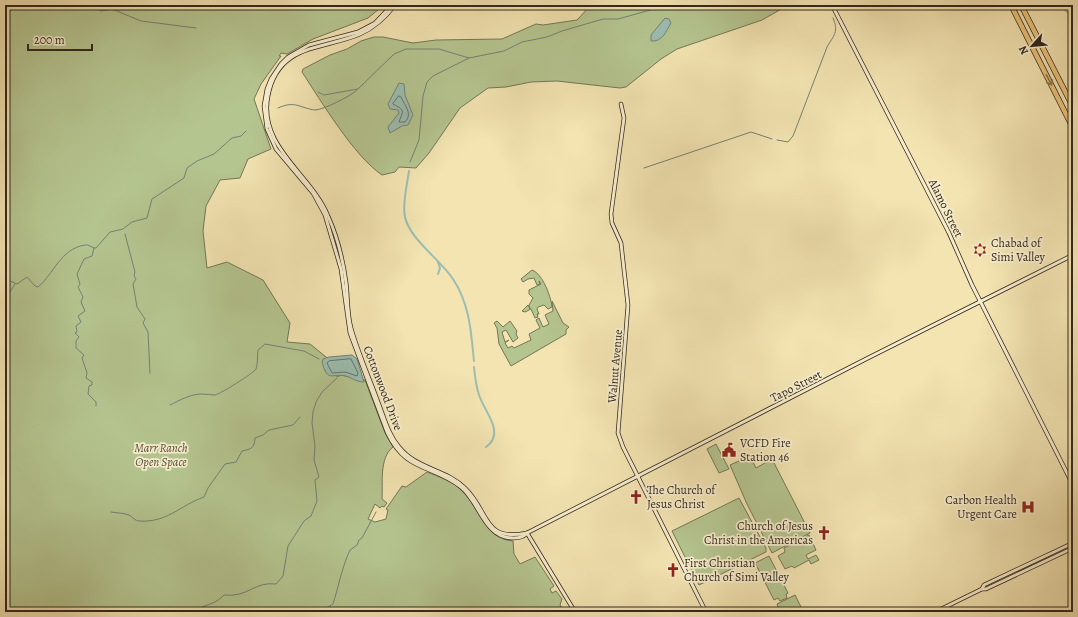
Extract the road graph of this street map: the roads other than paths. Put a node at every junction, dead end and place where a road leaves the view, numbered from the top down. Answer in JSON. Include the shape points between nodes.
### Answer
{"nodes":[{"id":1,"x":394,"y":5,"type":"edge"},
{"id":2,"x":832,"y":5,"type":"edge"},
{"id":3,"x":1021,"y":5,"type":"edge"},
{"id":4,"x":1012,"y":6,"type":"edge"},
{"id":5,"x":621,"y":104,"type":"dead end"},
{"id":6,"x":1073,"y":107,"type":"edge"},
{"id":7,"x":1073,"y":128,"type":"edge"},
{"id":8,"x":1073,"y":255,"type":"edge"},
{"id":9,"x":981,"y":302,"type":"junction"},
{"id":10,"x":638,"y":476,"type":"junction"},
{"id":11,"x":1073,"y":485,"type":"edge"},
{"id":12,"x":527,"y":533,"type":"junction"},
{"id":13,"x":1073,"y":542,"type":"edge"},
{"id":14,"x":1073,"y":548,"type":"edge"},
{"id":15,"x":982,"y":589,"type":"junction"},
{"id":16,"x":575,"y":612,"type":"edge"},
{"id":17,"x":706,"y":612,"type":"edge"},
{"id":18,"x":935,"y":612,"type":"edge"}],
"edges":[{"from":1,"to":12,"type":"street","name":"Cottonwood Drive","via":[[378,24],[362,33],[311,47],[286,62],[270,87],[267,101],[268,124],[276,144],[313,189],[329,217],[344,270],[351,328],[394,441],[414,461],[462,484],[472,494],[491,526],[497,531],[511,536]]},
{"from":2,"to":9,"type":"street","name":"Alamo Street","via":[[949,233]]},
{"from":3,"to":6,"type":"highway"},
{"from":4,"to":7,"type":"highway","one_way":true},
{"from":5,"to":10,"type":"street","name":"Walnut Avenue","via":[[624,118],[611,214],[621,243],[628,305],[618,433]]},
{"from":8,"to":9,"type":"street","name":"Tapo Street"},
{"from":9,"to":10,"type":"street","name":"Tapo Street"},
{"from":9,"to":11,"type":"street","name":"Alamo Street"},
{"from":10,"to":12,"type":"street","name":"Tapo Street"},
{"from":10,"to":17,"type":"street","name":"Walnut Avenue"},
{"from":12,"to":16,"type":"street"},
{"from":13,"to":15,"type":"street","via":[[988,583]]},
{"from":14,"to":15,"type":"street"},
{"from":15,"to":18,"type":"street"}]}
